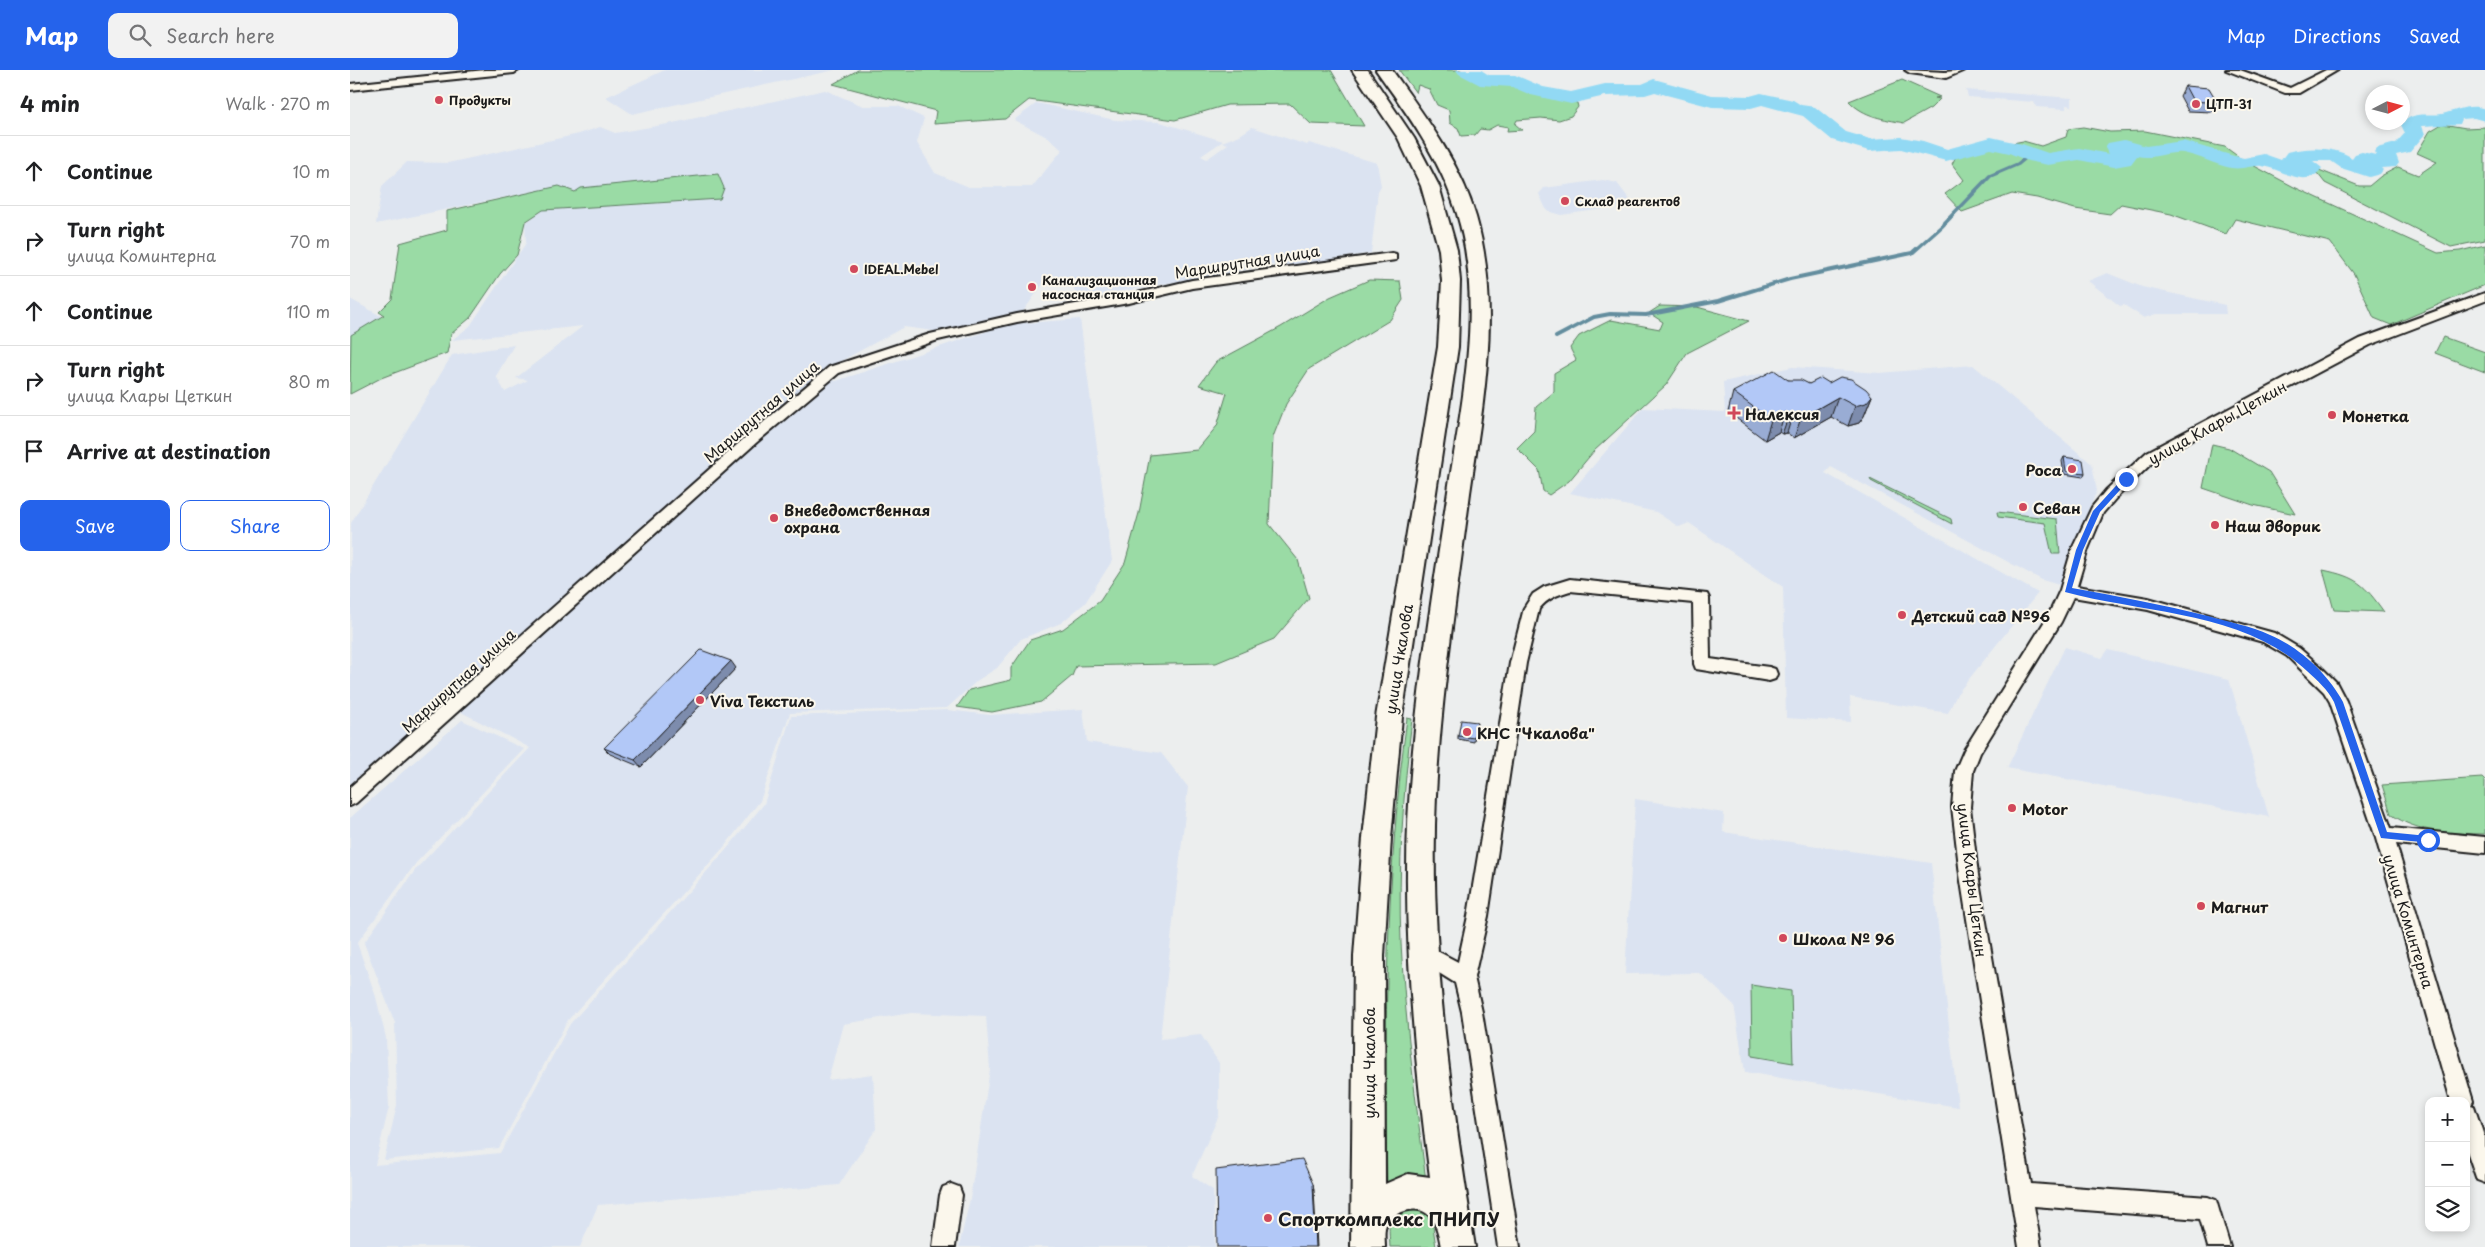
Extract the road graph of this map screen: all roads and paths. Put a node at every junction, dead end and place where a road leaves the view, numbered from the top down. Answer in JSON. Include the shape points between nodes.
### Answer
{"nodes":[{"id":1,"x":514,"y":70,"type":"edge"},
{"id":2,"x":1910,"y":70,"type":"edge"},
{"id":3,"x":1960,"y":70,"type":"edge"},
{"id":4,"x":2231,"y":70,"type":"edge"},
{"id":5,"x":2333,"y":70,"type":"edge"},
{"id":6,"x":1380,"y":82,"type":"edge"},
{"id":7,"x":350,"y":87,"type":"edge"},
{"id":8,"x":1392,"y":257,"type":"dead end"},
{"id":9,"x":2485,"y":297,"type":"edge"},
{"id":10,"x":2068,"y":590,"type":"junction"},
{"id":11,"x":1769,"y":674,"type":"dead end"},
{"id":12,"x":350,"y":798,"type":"edge"},
{"id":13,"x":2384,"y":835,"type":"junction"},
{"id":14,"x":2485,"y":844,"type":"edge"},
{"id":15,"x":1422,"y":952,"type":"junction"},
{"id":16,"x":1464,"y":977,"type":"junction"},
{"id":17,"x":2461,"y":1097,"type":"edge"},
{"id":18,"x":2470,"y":1126,"type":"edge"},
{"id":19,"x":2485,"y":1172,"type":"edge"},
{"id":20,"x":2021,"y":1194,"type":"junction"},
{"id":21,"x":951,"y":1195,"type":"dead end"},
{"id":22,"x":1456,"y":1235,"type":"edge"},
{"id":23,"x":1368,"y":1237,"type":"edge"},
{"id":24,"x":944,"y":1247,"type":"edge"},
{"id":25,"x":1509,"y":1247,"type":"edge"},
{"id":26,"x":2030,"y":1247,"type":"edge"},
{"id":27,"x":2219,"y":1247,"type":"edge"}],
"edges":[{"from":1,"to":7,"type":"street"},
{"from":2,"to":3,"type":"street","via":[[1940,75]]},
{"from":4,"to":5,"type":"street","via":[[2288,91],[2295,91]]},
{"from":6,"to":15,"type":"main road","name":"улица Чкалова","via":[[1429,133],[1454,182],[1466,215],[1479,281],[1480,349],[1429,724],[1421,836]]},
{"from":6,"to":23,"type":"main road","name":"улица Чкалова","via":[[1430,186],[1448,250],[1451,281],[1448,347],[1389,717],[1376,838],[1369,956]]},
{"from":8,"to":12,"type":"street","name":"Маршрутная улица","via":[[1199,283],[1129,299],[1016,318],[935,337],[834,370],[752,439]]},
{"from":9,"to":10,"type":"street","name":"улица Клары Цеткин","via":[[2365,342],[2152,455],[2097,511],[2080,550]]},
{"from":10,"to":13,"type":"street","name":"улица Коминтерна","via":[[2148,604],[2268,637],[2293,652],[2330,687],[2338,702]]},
{"from":10,"to":20,"type":"street","name":"улица Клары Цеткин","via":[[2055,618],[1964,771],[1962,807],[1969,875]]},
{"from":11,"to":16,"type":"street","via":[[1702,664],[1701,598],[1570,584],[1539,598],[1532,608],[1518,663],[1478,916]]},
{"from":13,"to":14,"type":"street"},
{"from":13,"to":17,"type":"street","name":"улица Коминтерна"},
{"from":15,"to":16,"type":"street"},
{"from":15,"to":22,"type":"main road","name":"улица Чкалова","via":[[1430,1048]]},
{"from":16,"to":25,"type":"street"},
{"from":18,"to":19,"type":"street"},
{"from":20,"to":26,"type":"street","name":"улица Клары Цеткин"},
{"from":20,"to":27,"type":"street","via":[[2208,1208]]},
{"from":21,"to":24,"type":"street"},
{"from":22,"to":23,"type":"main road","via":[[1442,1204],[1426,1192],[1408,1191],[1378,1205]]}]}
